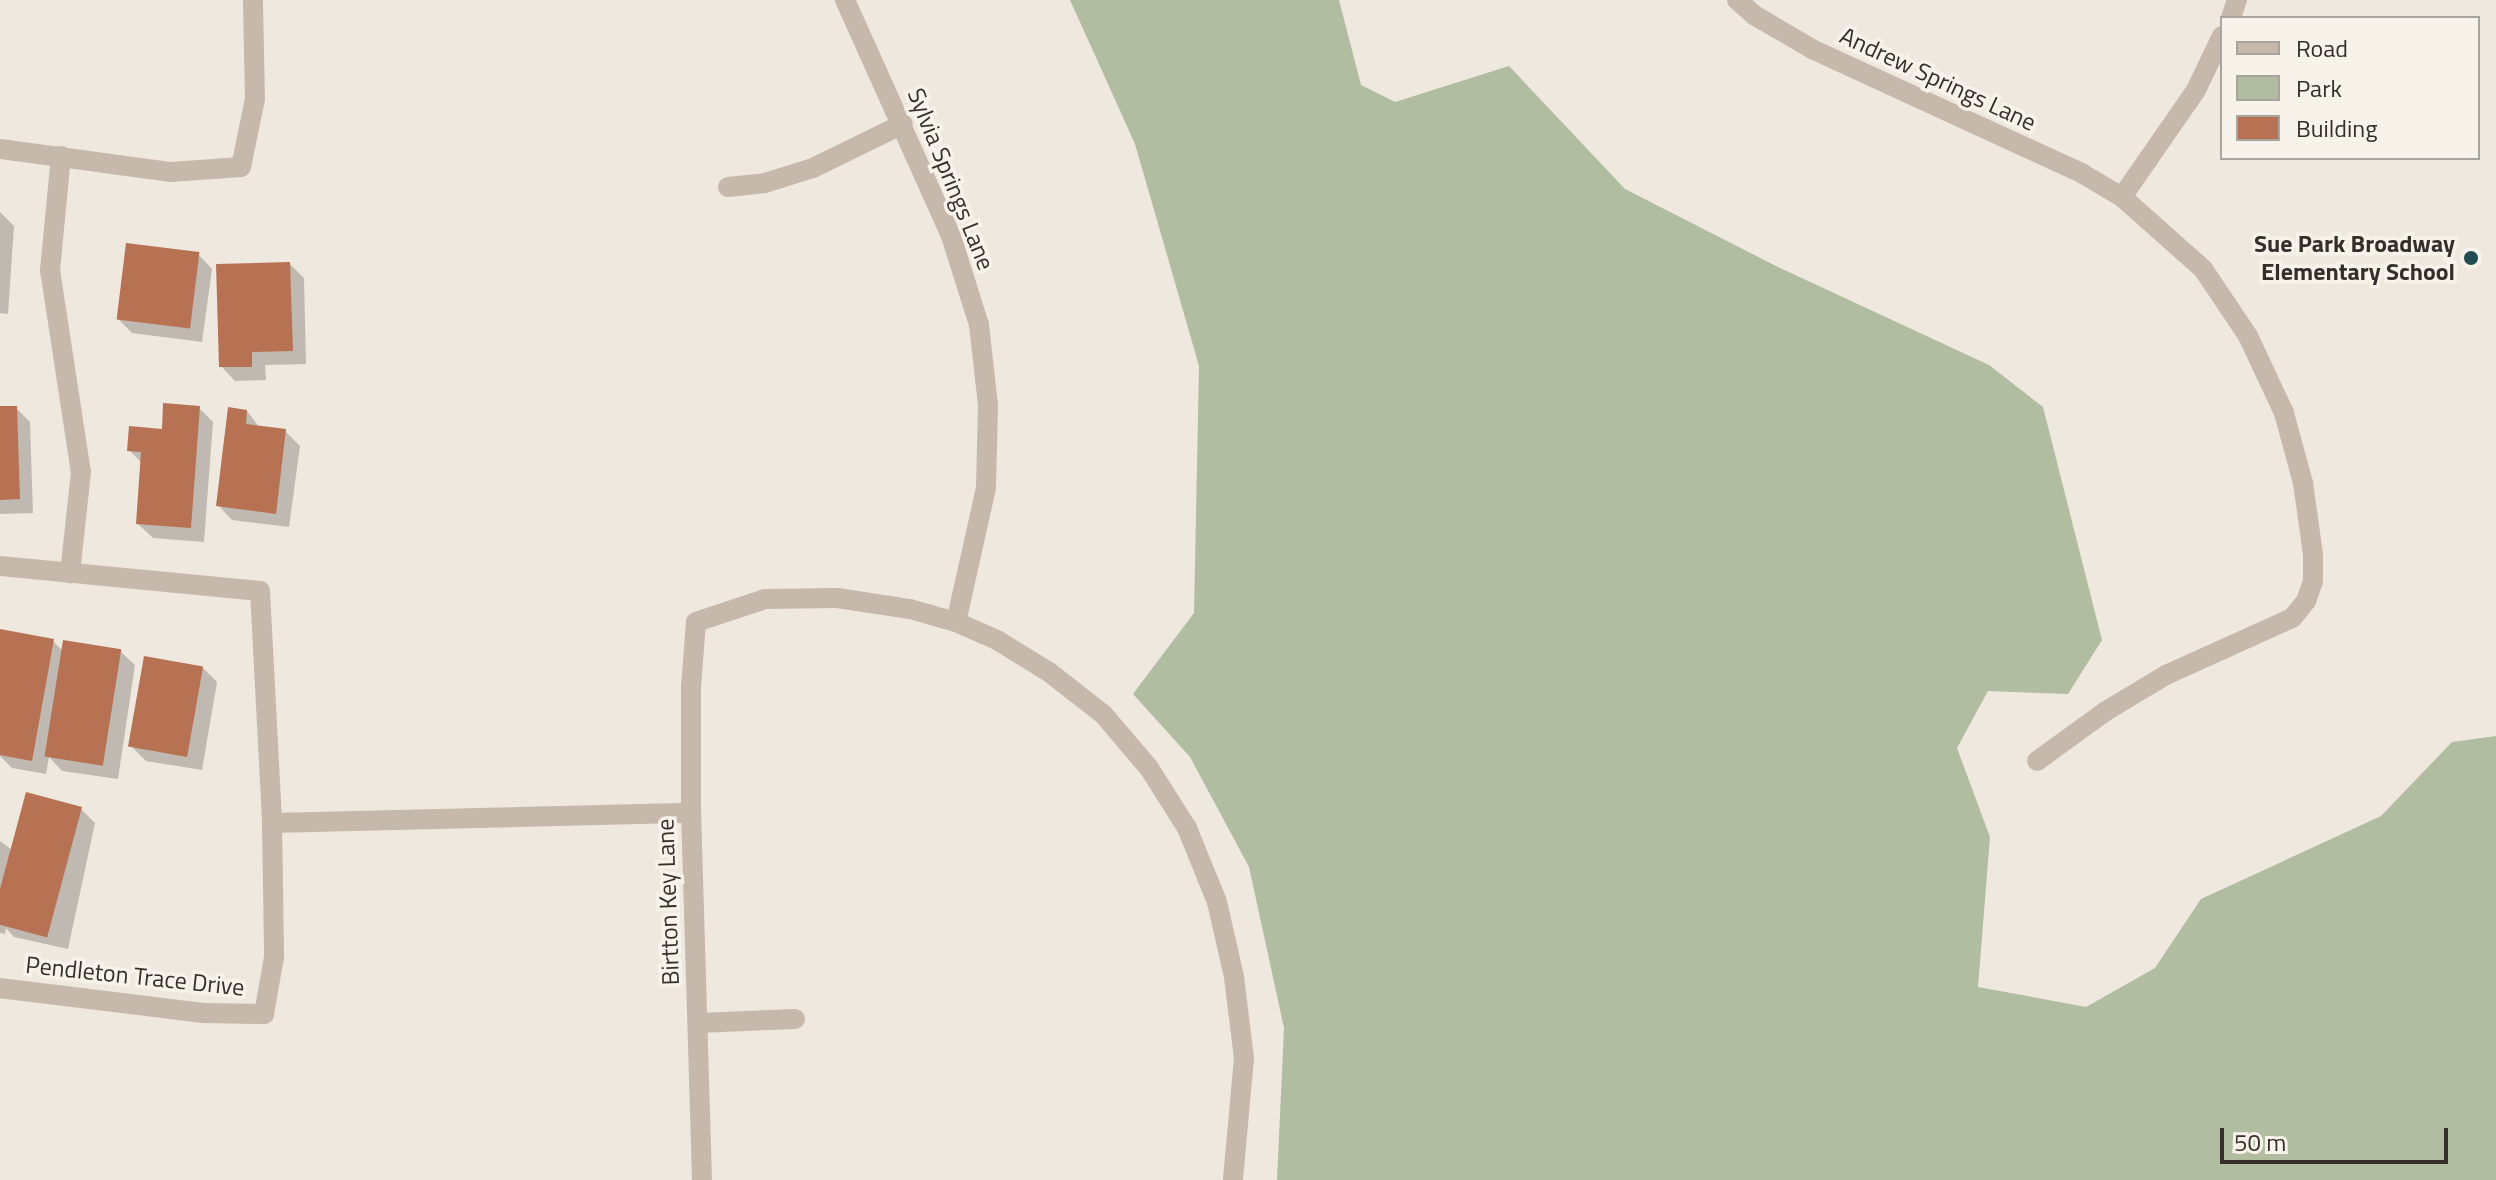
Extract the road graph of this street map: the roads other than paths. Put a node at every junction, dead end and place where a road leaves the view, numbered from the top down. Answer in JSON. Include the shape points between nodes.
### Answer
{"nodes":[{"id":1,"x":253,"y":0,"type":"edge"},
{"id":2,"x":845,"y":0,"type":"edge"},
{"id":3,"x":1737,"y":0,"type":"edge"},
{"id":4,"x":2220,"y":40,"type":"edge"},
{"id":5,"x":903,"y":124,"type":"junction"},
{"id":6,"x":0,"y":149,"type":"edge"},
{"id":7,"x":61,"y":156,"type":"junction"},
{"id":8,"x":728,"y":187,"type":"dead end"},
{"id":9,"x":2122,"y":197,"type":"junction"},
{"id":10,"x":0,"y":566,"type":"edge"},
{"id":11,"x":70,"y":573,"type":"junction"},
{"id":12,"x":956,"y":622,"type":"junction"},
{"id":13,"x":2037,"y":761,"type":"dead end"},
{"id":14,"x":691,"y":813,"type":"junction"},
{"id":15,"x":272,"y":823,"type":"junction"},
{"id":16,"x":0,"y":988,"type":"edge"},
{"id":17,"x":795,"y":1019,"type":"dead end"},
{"id":18,"x":699,"y":1023,"type":"junction"},
{"id":19,"x":702,"y":1180,"type":"edge"},
{"id":20,"x":1233,"y":1180,"type":"edge"}],
"edges":[{"from":1,"to":7,"type":"street","via":[[255,99],[241,167],[171,172]]},
{"from":2,"to":5,"type":"street","name":"Sylvia Springs Lane"},
{"from":3,"to":9,"type":"street","name":"Andrew Springs Lane","via":[[1814,50]]},
{"from":4,"to":9,"type":"street","via":[[2196,90]]},
{"from":5,"to":8,"type":"street","via":[[813,168],[765,183]]},
{"from":5,"to":12,"type":"street","name":"Sylvia Springs Lane","via":[[951,236],[979,325],[988,405],[986,488]]},
{"from":6,"to":7,"type":"street"},
{"from":7,"to":11,"type":"street","via":[[50,270],[81,472]]},
{"from":9,"to":13,"type":"street","name":"Andrew Springs Lane","via":[[2203,269],[2248,336],[2278,400],[2303,483],[2313,581],[2292,618],[2166,675]]},
{"from":10,"to":11,"type":"street"},
{"from":11,"to":15,"type":"street","via":[[260,591]]},
{"from":12,"to":14,"type":"street","name":"Birtton Key Lane","via":[[837,598],[765,599],[696,622]]},
{"from":12,"to":20,"type":"street","via":[[1049,672],[1103,714],[1149,768],[1187,828],[1217,902],[1234,977],[1244,1058]]},
{"from":14,"to":15,"type":"street"},
{"from":14,"to":18,"type":"street","name":"Birtton Key Lane"},
{"from":15,"to":16,"type":"street","name":"Pendleton Trace Drive","via":[[274,957],[264,1014],[203,1013]]},
{"from":17,"to":18,"type":"street"},
{"from":18,"to":19,"type":"street","name":"Birtton Key Lane"}]}
